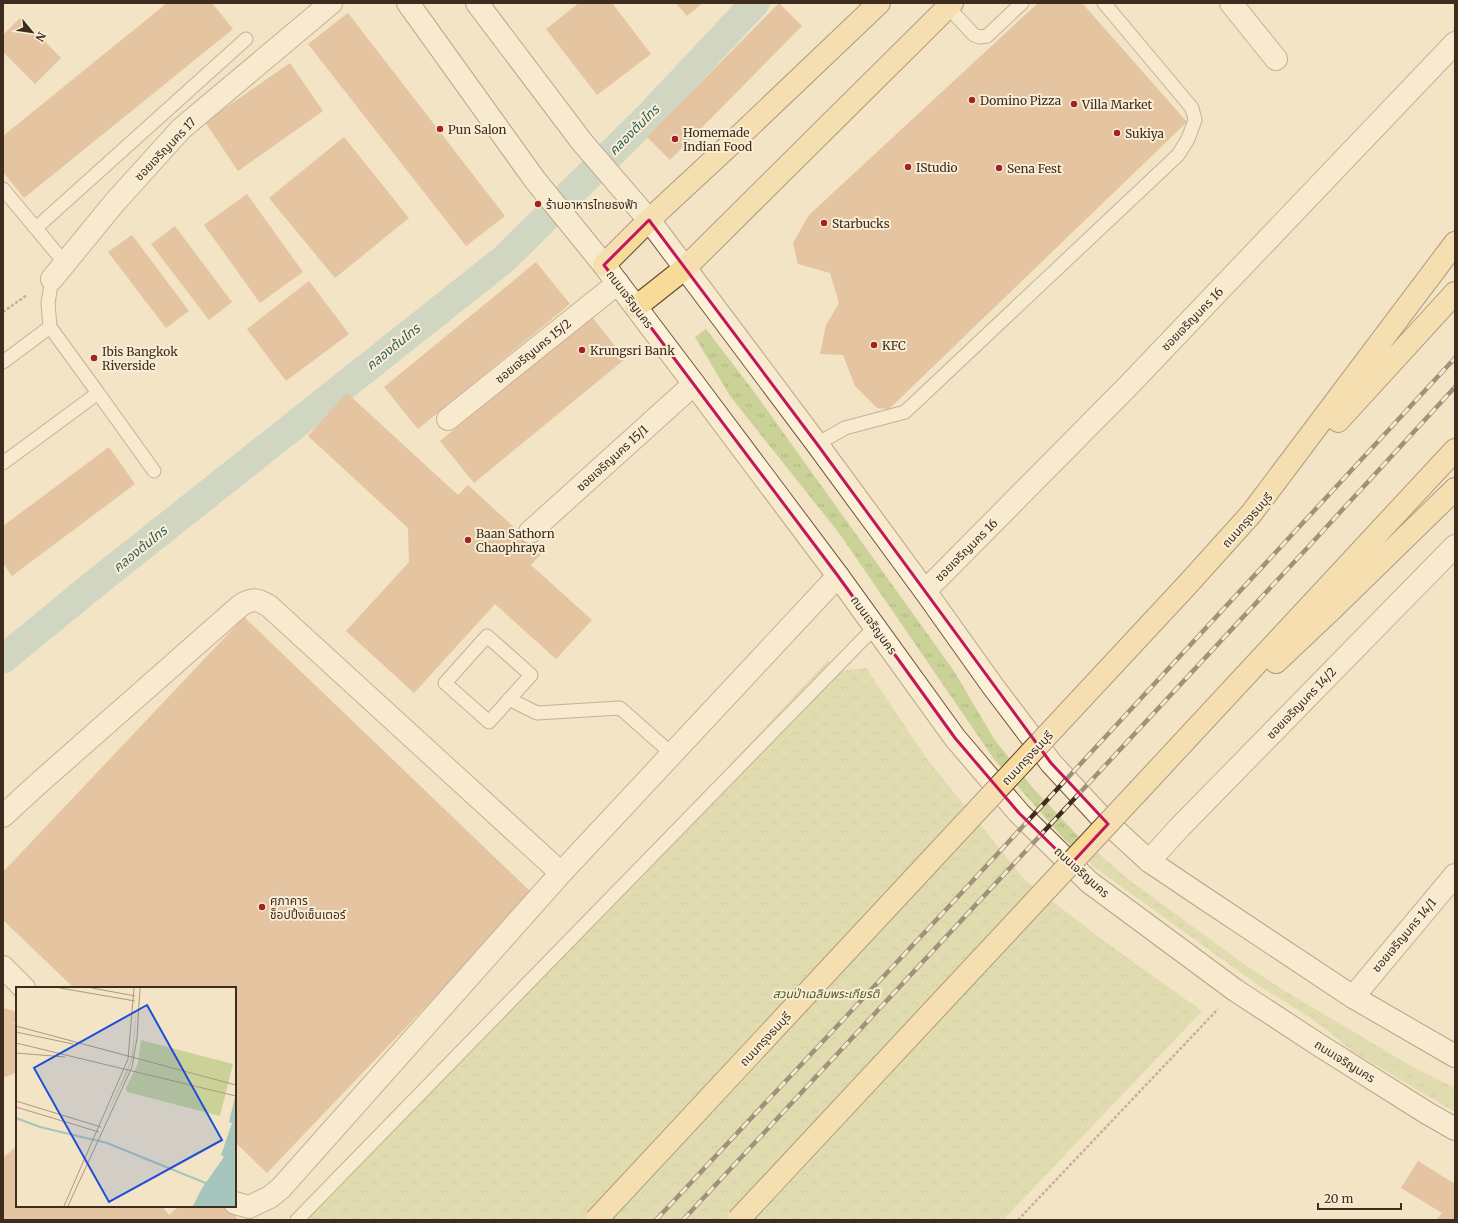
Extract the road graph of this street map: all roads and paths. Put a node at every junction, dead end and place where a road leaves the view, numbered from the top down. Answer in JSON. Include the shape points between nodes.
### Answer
{"nodes":[{"id":1,"x":331,"y":3,"type":"edge"},
{"id":2,"x":408,"y":3,"type":"edge"},
{"id":3,"x":477,"y":3,"type":"edge"},
{"id":4,"x":879,"y":3,"type":"edge"},
{"id":5,"x":1022,"y":3,"type":"edge"},
{"id":6,"x":1104,"y":3,"type":"edge"},
{"id":7,"x":1230,"y":3,"type":"edge"},
{"id":8,"x":950,"y":5,"type":"edge"},
{"id":9,"x":246,"y":39,"type":"dead end"},
{"id":10,"x":1455,"y":43,"type":"edge"},
{"id":11,"x":1276,"y":59,"type":"dead end"},
{"id":12,"x":165,"y":111,"type":"junction"},
{"id":13,"x":181,"y":129,"type":"junction"},
{"id":14,"x":3,"y":189,"type":"edge"},
{"id":15,"x":649,"y":220,"type":"junction"},
{"id":16,"x":36,"y":228,"type":"junction"},
{"id":17,"x":1455,"y":244,"type":"edge"},
{"id":18,"x":604,"y":265,"type":"junction"},
{"id":19,"x":684,"y":269,"type":"junction"},
{"id":20,"x":58,"y":270,"type":"junction"},
{"id":21,"x":618,"y":283,"type":"junction"},
{"id":22,"x":1455,"y":293,"type":"edge"},
{"id":23,"x":636,"y":307,"type":"junction"},
{"id":24,"x":50,"y":327,"type":"junction"},
{"id":25,"x":3,"y":362,"type":"edge"},
{"id":26,"x":694,"y":384,"type":"junction"},
{"id":27,"x":98,"y":393,"type":"junction"},
{"id":28,"x":448,"y":419,"type":"dead end"},
{"id":29,"x":817,"y":444,"type":"junction"},
{"id":30,"x":1455,"y":450,"type":"edge"},
{"id":31,"x":3,"y":463,"type":"edge"},
{"id":32,"x":154,"y":471,"type":"dead end"},
{"id":33,"x":1455,"y":489,"type":"edge"},
{"id":34,"x":1251,"y":514,"type":"junction"},
{"id":35,"x":530,"y":532,"type":"dead end"},
{"id":36,"x":1455,"y":546,"type":"edge"},
{"id":37,"x":838,"y":576,"type":"junction"},
{"id":38,"x":926,"y":591,"type":"junction"},
{"id":39,"x":875,"y":627,"type":"junction"},
{"id":40,"x":509,"y":699,"type":"junction"},
{"id":41,"x":672,"y":754,"type":"junction"},
{"id":42,"x":1140,"y":789,"type":"junction"},
{"id":43,"x":3,"y":816,"type":"edge"},
{"id":44,"x":1150,"y":861,"type":"junction"},
{"id":45,"x":561,"y":873,"type":"junction"},
{"id":46,"x":1455,"y":874,"type":"edge"},
{"id":47,"x":3,"y":968,"type":"edge"},
{"id":48,"x":23,"y":987,"type":"edge"},
{"id":49,"x":1353,"y":997,"type":"junction"},
{"id":50,"x":1218,"y":1009,"type":"dead end"},
{"id":51,"x":1455,"y":1056,"type":"edge"},
{"id":52,"x":1455,"y":1129,"type":"edge"},
{"id":53,"x":236,"y":1203,"type":"edge"},
{"id":54,"x":297,"y":1220,"type":"edge"},
{"id":55,"x":596,"y":1220,"type":"edge"},
{"id":56,"x":738,"y":1220,"type":"edge"},
{"id":57,"x":1018,"y":1220,"type":"edge"}],
"edges":[{"from":1,"to":13,"type":"street","name":"ซอยเจริญนคร 17"},
{"from":2,"to":18,"type":"street","name":"ถนนเจริญนคร","via":[[535,180]]},
{"from":3,"to":15,"type":"street","via":[[582,142]]},
{"from":4,"to":15,"type":"main road"},
{"from":5,"to":8,"type":"lane","via":[[987,36],[980,37],[974,35]]},
{"from":6,"to":29,"type":"lane","via":[[1192,108],[1195,120],[1188,139],[1178,155],[905,412],[845,428]]},
{"from":7,"to":11,"type":"street"},
{"from":8,"to":19,"type":"main road"},
{"from":9,"to":12,"type":"lane"},
{"from":10,"to":38,"type":"street","name":"ซอยเจริญนคร 16","via":[[1128,386]]},
{"from":12,"to":13,"type":"lane"},
{"from":12,"to":16,"type":"lane"},
{"from":13,"to":20,"type":"street","name":"ซอยเจริญนคร 17"},
{"from":14,"to":16,"type":"lane"},
{"from":15,"to":18,"type":"main road"},
{"from":15,"to":19,"type":"street"},
{"from":16,"to":20,"type":"lane","via":[[49,246]]},
{"from":17,"to":34,"type":"main road"},
{"from":18,"to":21,"type":"street","name":"ถนนเจริญนคร"},
{"from":19,"to":23,"type":"main road"},
{"from":19,"to":29,"type":"street"},
{"from":20,"to":24,"type":"lane","via":[[48,304]]},
{"from":21,"to":23,"type":"street","name":"ถนนเจริญนคร"},
{"from":21,"to":28,"type":"street","name":"ซอยเจริญนคร 15/2"},
{"from":22,"to":34,"type":"main road","name":"ถนนกรุงธนบุรี"},
{"from":23,"to":26,"type":"street","name":"ถนนเจริญนคร"},
{"from":24,"to":25,"type":"lane"},
{"from":24,"to":27,"type":"lane"},
{"from":26,"to":35,"type":"street","name":"ซอยเจริญนคร 15/1"},
{"from":26,"to":37,"type":"street","name":"ถนนเจริญนคร"},
{"from":27,"to":31,"type":"lane"},
{"from":27,"to":32,"type":"lane"},
{"from":29,"to":38,"type":"street"},
{"from":30,"to":42,"type":"main road"},
{"from":33,"to":42,"type":"main road","via":[[1332,610]]},
{"from":34,"to":55,"type":"main road","name":"ถนนกรุงธนบุรี","bridge":true},
{"from":36,"to":44,"type":"street","name":"ซอยเจริญนคร 14/2","via":[[1179,828]]},
{"from":37,"to":39,"type":"street","name":"ถนนเจริญนคร"},
{"from":37,"to":41,"type":"street"},
{"from":38,"to":44,"type":"street","via":[[1051,763],[1101,817]]},
{"from":39,"to":52,"type":"street","name":"ถนนเจริญนคร","via":[[955,738],[1019,813],[1089,882],[1235,990],[1326,1050]]},
{"from":39,"to":54,"type":"lane"},
{"from":40,"to":40,"type":"lane","via":[[489,722],[445,683],[487,636],[531,675]]},
{"from":40,"to":41,"type":"lane","via":[[537,713],[620,708]]},
{"from":41,"to":45,"type":"street"},
{"from":42,"to":56,"type":"main road","bridge":true},
{"from":43,"to":45,"type":"street","via":[[241,605],[249,600],[259,600],[269,606]]},
{"from":44,"to":49,"type":"street"},
{"from":45,"to":53,"type":"street","via":[[281,1188],[270,1197],[249,1207]]},
{"from":46,"to":49,"type":"street","name":"ซอยเจริญนคร 14/1"},
{"from":47,"to":48,"type":"street"},
{"from":49,"to":51,"type":"street"},
{"from":50,"to":57,"type":"path"}]}
